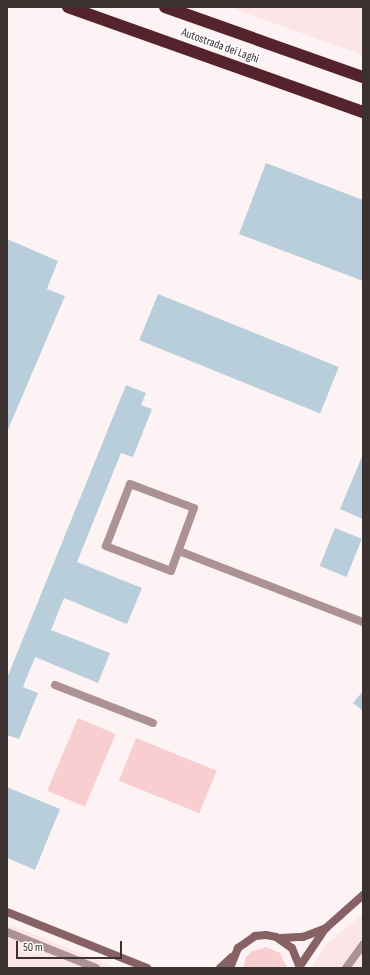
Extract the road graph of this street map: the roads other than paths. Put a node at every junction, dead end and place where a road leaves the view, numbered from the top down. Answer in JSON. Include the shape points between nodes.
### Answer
{"nodes":[{"id":1,"x":68,"y":7,"type":"edge"},
{"id":2,"x":165,"y":7,"type":"edge"},
{"id":3,"x":363,"y":77,"type":"edge"},
{"id":4,"x":363,"y":112,"type":"edge"},
{"id":5,"x":179,"y":551,"type":"junction"},
{"id":6,"x":363,"y":622,"type":"edge"},
{"id":7,"x":55,"y":686,"type":"dead end"},
{"id":8,"x":153,"y":723,"type":"dead end"},
{"id":9,"x":363,"y":895,"type":"edge"},
{"id":10,"x":7,"y":912,"type":"edge"},
{"id":11,"x":326,"y":928,"type":"junction"},
{"id":12,"x":7,"y":932,"type":"edge"},
{"id":13,"x":276,"y":937,"type":"junction"},
{"id":14,"x":363,"y":945,"type":"edge"},
{"id":15,"x":232,"y":956,"type":"junction"},
{"id":16,"x":300,"y":967,"type":"edge"},
{"id":17,"x":96,"y":968,"type":"edge"},
{"id":18,"x":146,"y":968,"type":"edge"},
{"id":19,"x":220,"y":968,"type":"edge"},
{"id":20,"x":230,"y":968,"type":"edge"},
{"id":21,"x":346,"y":968,"type":"edge"}],
"edges":[{"from":1,"to":4,"type":"highway","name":"Autostrada dei Laghi"},
{"from":2,"to":3,"type":"highway","name":"Autostrada dei Laghi"},
{"from":5,"to":5,"type":"street","via":[[194,508],[130,484],[106,546],[171,571]]},
{"from":5,"to":6,"type":"street"},
{"from":7,"to":8,"type":"street"},
{"from":9,"to":11,"type":"street"},
{"from":10,"to":18,"type":"street"},
{"from":11,"to":13,"type":"street","via":[[302,937]]},
{"from":11,"to":16,"type":"street"},
{"from":12,"to":17,"type":"street"},
{"from":13,"to":15,"type":"street","via":[[255,936],[242,944]]},
{"from":13,"to":16,"type":"street","via":[[292,948]]},
{"from":14,"to":21,"type":"street"},
{"from":15,"to":19,"type":"street"},
{"from":15,"to":20,"type":"street"}]}
